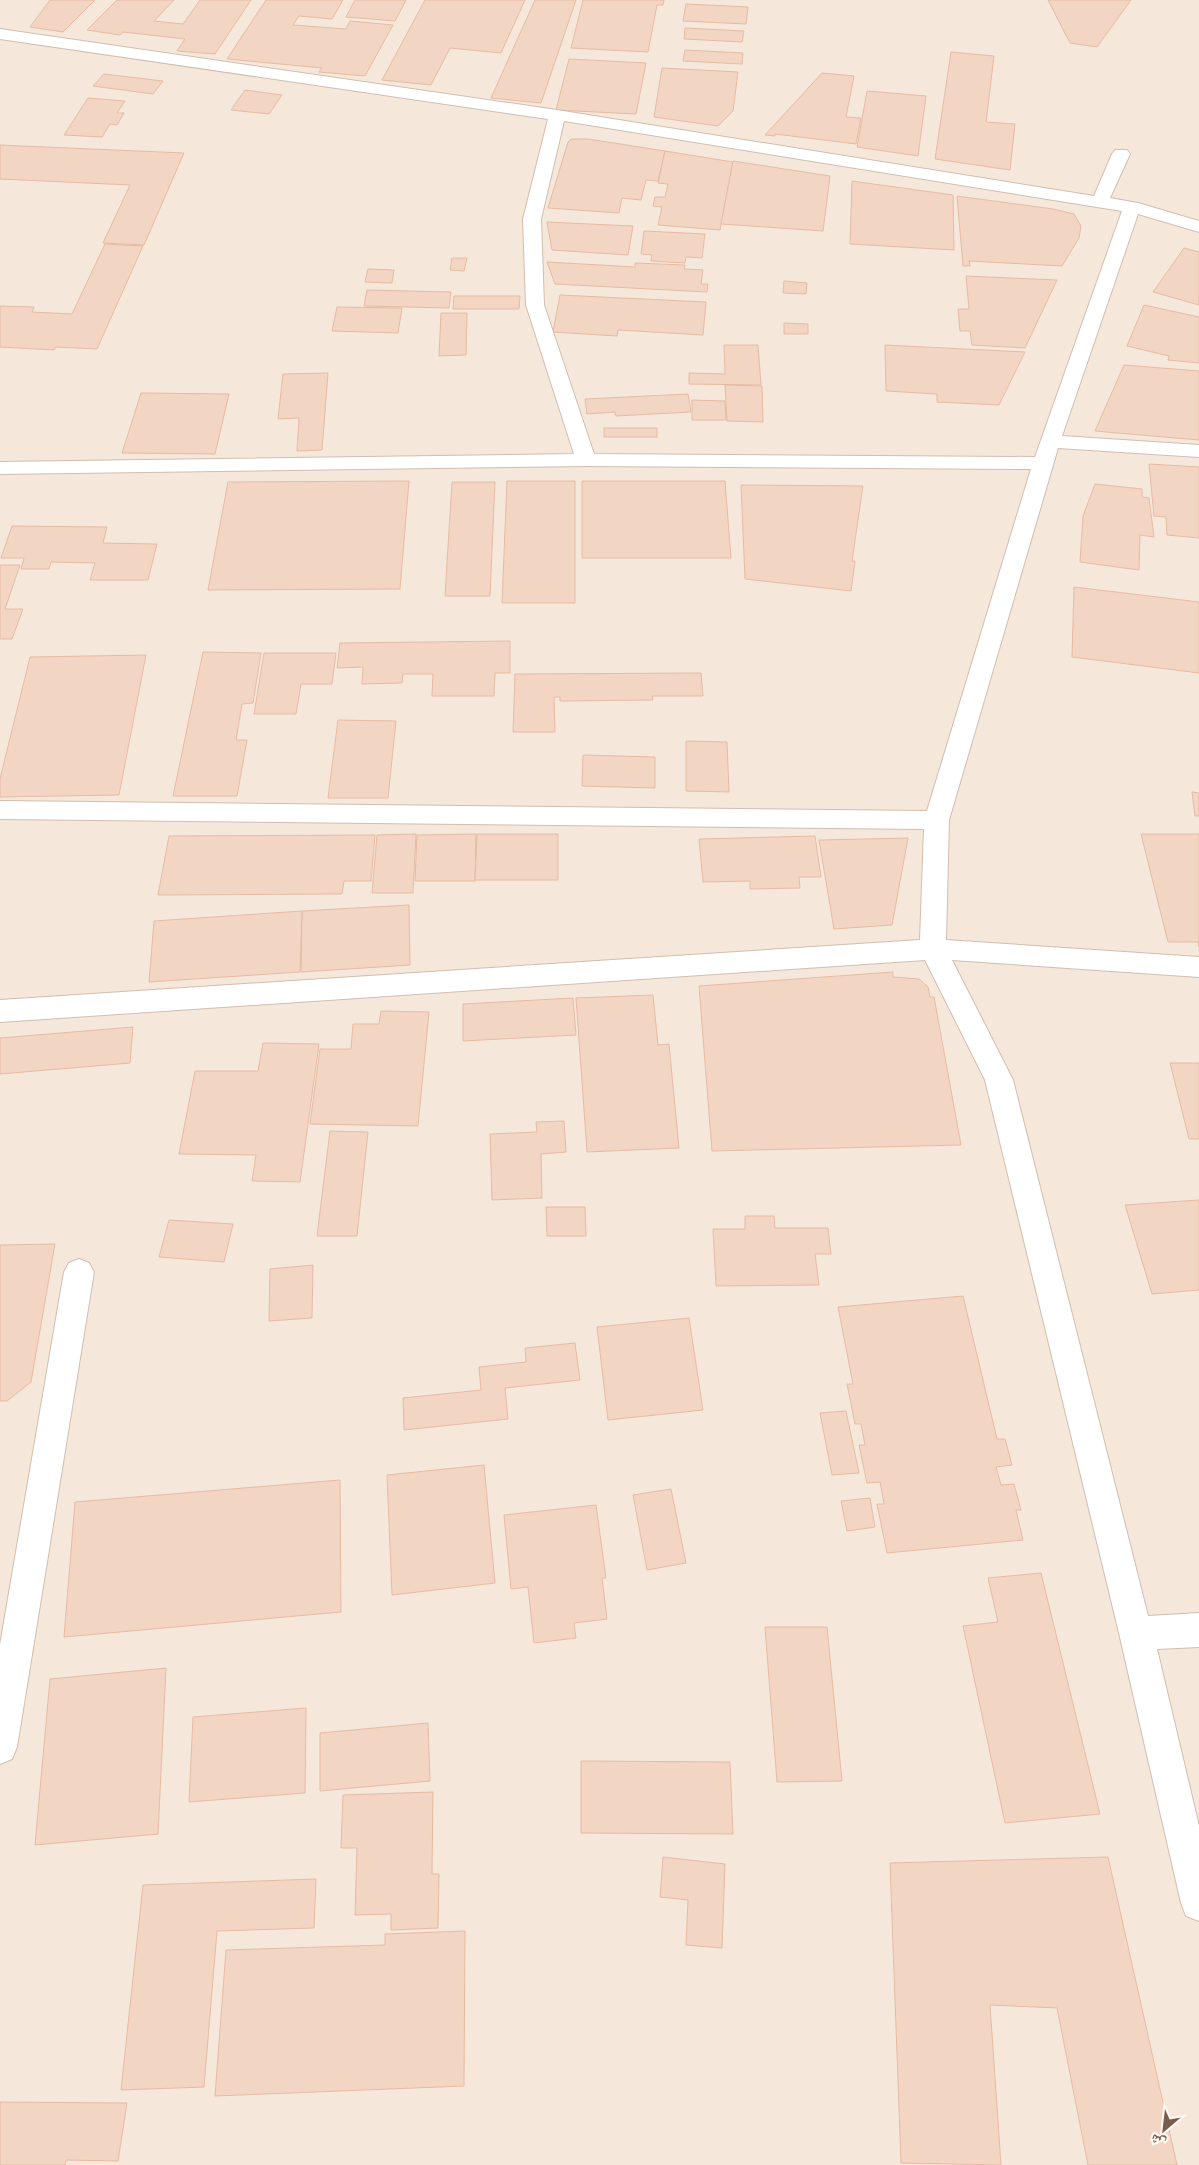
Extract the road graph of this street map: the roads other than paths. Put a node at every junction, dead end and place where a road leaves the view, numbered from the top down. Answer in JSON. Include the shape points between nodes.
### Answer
{"nodes":[{"id":1,"x":0,"y":34,"type":"edge"},
{"id":2,"x":557,"y":115,"type":"junction"},
{"id":3,"x":1122,"y":154,"type":"dead end"},
{"id":4,"x":1100,"y":202,"type":"junction"},
{"id":5,"x":1132,"y":207,"type":"junction"},
{"id":6,"x":1199,"y":227,"type":"edge"},
{"id":7,"x":1199,"y":451,"type":"edge"},
{"id":8,"x":1047,"y":452,"type":"junction"},
{"id":9,"x":586,"y":460,"type":"junction"},
{"id":10,"x":0,"y":468,"type":"edge"},
{"id":11,"x":0,"y":810,"type":"edge"},
{"id":12,"x":938,"y":820,"type":"junction"},
{"id":13,"x":933,"y":949,"type":"junction"},
{"id":14,"x":1199,"y":967,"type":"edge"},
{"id":15,"x":0,"y":1011,"type":"edge"},
{"id":16,"x":78,"y":1272,"type":"dead end"},
{"id":17,"x":1199,"y":1630,"type":"edge"},
{"id":18,"x":1136,"y":1633,"type":"junction"},
{"id":19,"x":0,"y":1747,"type":"edge"},
{"id":20,"x":1199,"y":1903,"type":"edge"}],
"edges":[{"from":1,"to":2,"type":"street"},
{"from":2,"to":4,"type":"street"},
{"from":2,"to":9,"type":"street","via":[[532,219],[534,305]]},
{"from":3,"to":4,"type":"street"},
{"from":4,"to":5,"type":"street"},
{"from":5,"to":6,"type":"street"},
{"from":5,"to":8,"type":"street"},
{"from":7,"to":8,"type":"street"},
{"from":8,"to":9,"type":"street"},
{"from":8,"to":12,"type":"street"},
{"from":9,"to":10,"type":"street"},
{"from":11,"to":12,"type":"street"},
{"from":12,"to":13,"type":"street"},
{"from":13,"to":14,"type":"street"},
{"from":13,"to":15,"type":"street"},
{"from":13,"to":18,"type":"street","via":[[999,1080]]},
{"from":16,"to":19,"type":"street"},
{"from":17,"to":18,"type":"street"},
{"from":18,"to":20,"type":"street"}]}
